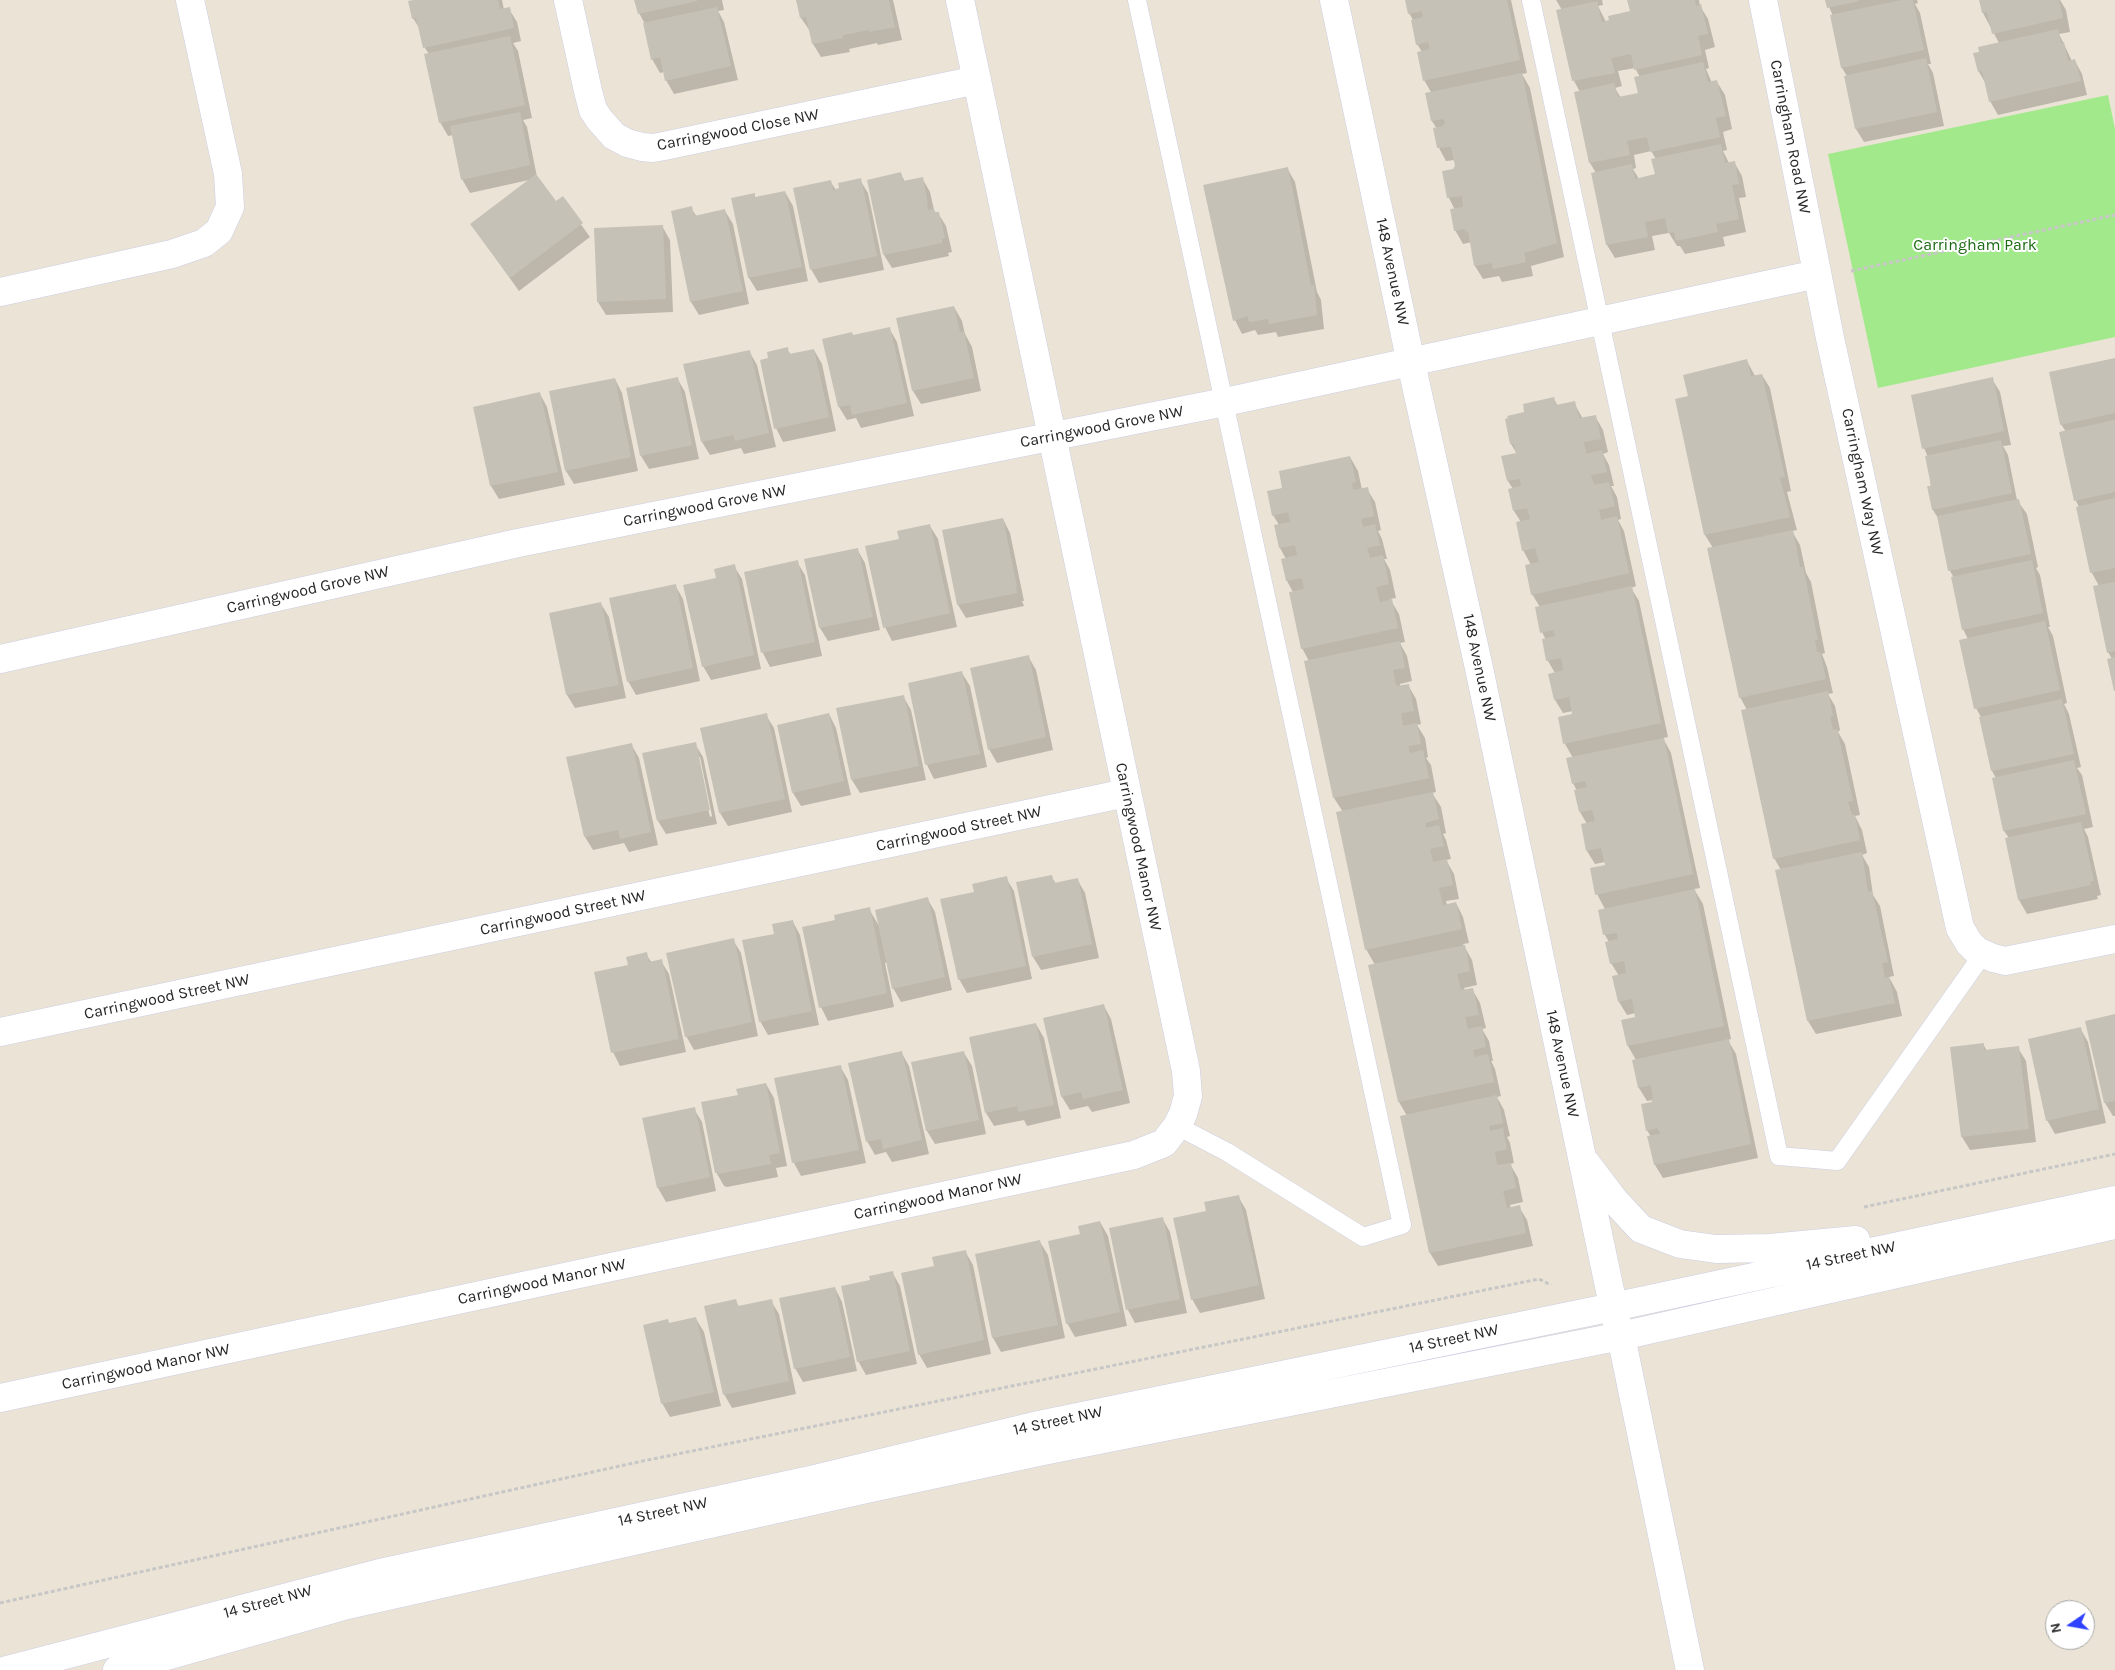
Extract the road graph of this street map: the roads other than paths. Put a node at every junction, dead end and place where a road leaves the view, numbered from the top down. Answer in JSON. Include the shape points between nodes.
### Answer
{"nodes":[{"id":1,"x":190,"y":0,"type":"edge"},
{"id":2,"x":568,"y":0,"type":"edge"},
{"id":3,"x":960,"y":0,"type":"edge"},
{"id":4,"x":1137,"y":0,"type":"edge"},
{"id":5,"x":1334,"y":0,"type":"edge"},
{"id":6,"x":1531,"y":0,"type":"edge"},
{"id":7,"x":1763,"y":0,"type":"edge"},
{"id":8,"x":977,"y":80,"type":"junction"},
{"id":9,"x":1817,"y":274,"type":"junction"},
{"id":10,"x":0,"y":292,"type":"edge"},
{"id":11,"x":1600,"y":322,"type":"junction"},
{"id":12,"x":1412,"y":363,"type":"junction"},
{"id":13,"x":1224,"y":402,"type":"junction"},
{"id":14,"x":1051,"y":437,"type":"junction"},
{"id":15,"x":0,"y":659,"type":"edge"},
{"id":16,"x":1126,"y":793,"type":"junction"},
{"id":17,"x":2115,"y":938,"type":"edge"},
{"id":18,"x":1983,"y":954,"type":"junction"},
{"id":19,"x":0,"y":1032,"type":"edge"},
{"id":20,"x":1177,"y":1126,"type":"junction"},
{"id":21,"x":1581,"y":1156,"type":"junction"},
{"id":22,"x":2115,"y":1200,"type":"edge"},
{"id":23,"x":2115,"y":1226,"type":"edge"},
{"id":24,"x":1613,"y":1307,"type":"junction"},
{"id":25,"x":1621,"y":1336,"type":"junction"},
{"id":26,"x":0,"y":1398,"type":"edge"},
{"id":27,"x":7,"y":1670,"type":"edge"},
{"id":28,"x":117,"y":1670,"type":"edge"},
{"id":29,"x":1690,"y":1670,"type":"edge"}],
"edges":[{"from":1,"to":10,"type":"street","via":[[228,174],[230,208],[219,231],[204,243],[172,254]]},
{"from":2,"to":8,"type":"street","name":"Carringwood Close NW","via":[[593,110],[614,136],[642,147],[664,146]]},
{"from":3,"to":8,"type":"street"},
{"from":4,"to":13,"type":"lane"},
{"from":5,"to":12,"type":"street","name":"148 Avenue NW"},
{"from":6,"to":11,"type":"lane"},
{"from":7,"to":9,"type":"street","name":"Carringham Road NW"},
{"from":8,"to":14,"type":"street"},
{"from":9,"to":11,"type":"street"},
{"from":9,"to":18,"type":"street","name":"Carringham Way NW","via":[[1960,928],[1969,943]]},
{"from":11,"to":12,"type":"street"},
{"from":11,"to":18,"type":"lane","via":[[1779,1156],[1837,1161]]},
{"from":12,"to":13,"type":"street","name":"Carringwood Grove NW"},
{"from":12,"to":21,"type":"street","name":"148 Avenue NW"},
{"from":13,"to":14,"type":"street","name":"Carringwood Grove NW"},
{"from":13,"to":20,"type":"lane","via":[[1402,1225],[1363,1237],[1227,1152]]},
{"from":14,"to":15,"type":"street","name":"Carringwood Grove NW","via":[[518,543]]},
{"from":14,"to":16,"type":"street","name":"Carringwood Manor NW"},
{"from":16,"to":19,"type":"street","name":"Carringwood Street NW"},
{"from":16,"to":20,"type":"street","name":"Carringwood Manor NW","via":[[1186,1071],[1188,1096]]},
{"from":17,"to":18,"type":"street","name":"Carringham Way NW","via":[[2005,961]]},
{"from":20,"to":26,"type":"street","name":"Carringwood Manor NW","via":[[1164,1143],[1134,1155]]},
{"from":21,"to":22,"type":"street","via":[[1641,1229],[1680,1244],[1716,1249],[1770,1248],[1859,1239]]},
{"from":21,"to":24,"type":"street","name":"148 Avenue NW"},
{"from":22,"to":24,"type":"street","name":"14 Street NW"},
{"from":23,"to":25,"type":"street","name":"14 Street NW"},
{"from":24,"to":25,"type":"street","name":"148 Avenue NW"},
{"from":24,"to":27,"type":"street","name":"14 Street NW","via":[[1034,1426],[806,1481],[380,1573]]},
{"from":25,"to":28,"type":"street","name":"14 Street NW","via":[[875,1487],[347,1606]]},
{"from":25,"to":29,"type":"street","name":"148 Avenue NW"}]}
